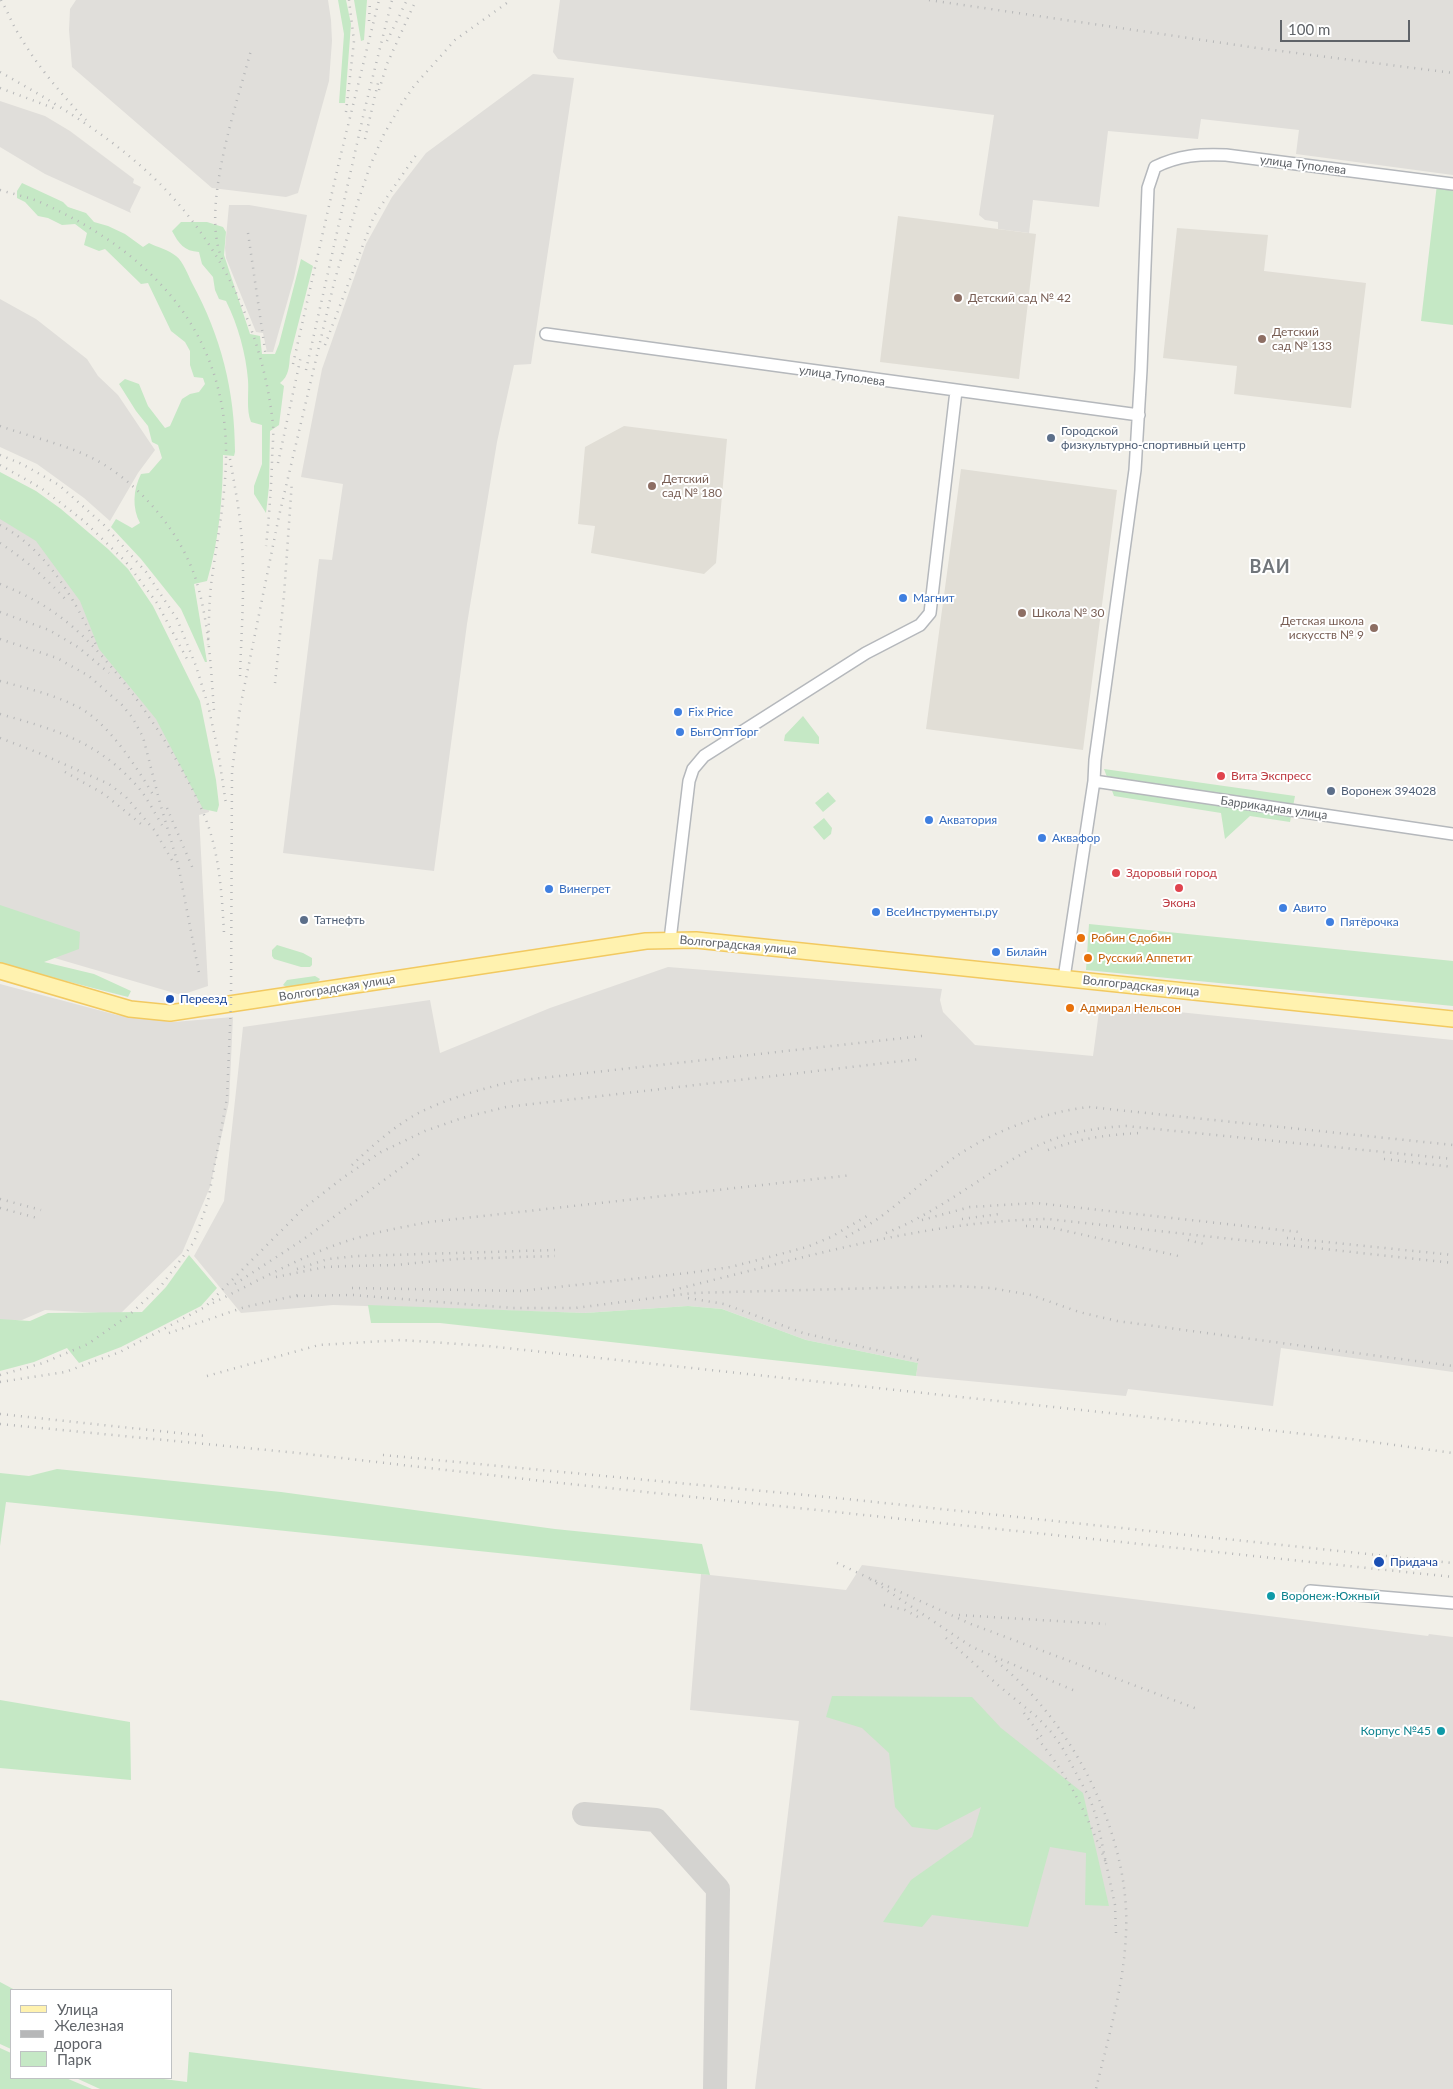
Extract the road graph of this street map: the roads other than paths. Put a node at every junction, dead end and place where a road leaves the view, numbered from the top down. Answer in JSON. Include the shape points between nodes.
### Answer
{"nodes":[{"id":1,"x":1453,"y":184,"type":"edge"},
{"id":2,"x":546,"y":334,"type":"dead end"},
{"id":3,"x":956,"y":391,"type":"junction"},
{"id":4,"x":1139,"y":415,"type":"junction"},
{"id":5,"x":1094,"y":782,"type":"junction"},
{"id":6,"x":1453,"y":834,"type":"edge"},
{"id":7,"x":670,"y":940,"type":"junction"},
{"id":8,"x":0,"y":971,"type":"edge"},
{"id":9,"x":1064,"y":978,"type":"junction"},
{"id":10,"x":1453,"y":1019,"type":"edge"},
{"id":11,"x":1310,"y":1591,"type":"dead end"},
{"id":12,"x":1453,"y":1603,"type":"edge"}],
"edges":[{"from":1,"to":4,"type":"street","name":"улица Туполева","via":[[1226,155],[1172,159],[1155,167],[1148,188]]},
{"from":2,"to":3,"type":"street","name":"улица Туполева"},
{"from":3,"to":4,"type":"street","name":"улица Туполева"},
{"from":3,"to":7,"type":"street","via":[[930,613],[920,625],[866,653],[698,762],[689,781]]},
{"from":4,"to":5,"type":"street","via":[[1135,470]]},
{"from":5,"to":6,"type":"street","name":"Баррикадная улица"},
{"from":5,"to":9,"type":"street"},
{"from":7,"to":8,"type":"main road","name":"Волгоградская улица","via":[[170,1013],[130,1009]]},
{"from":7,"to":9,"type":"main road","name":"Волгоградская улица"},
{"from":9,"to":10,"type":"main road","name":"Волгоградская улица"},
{"from":11,"to":12,"type":"street"}]}
